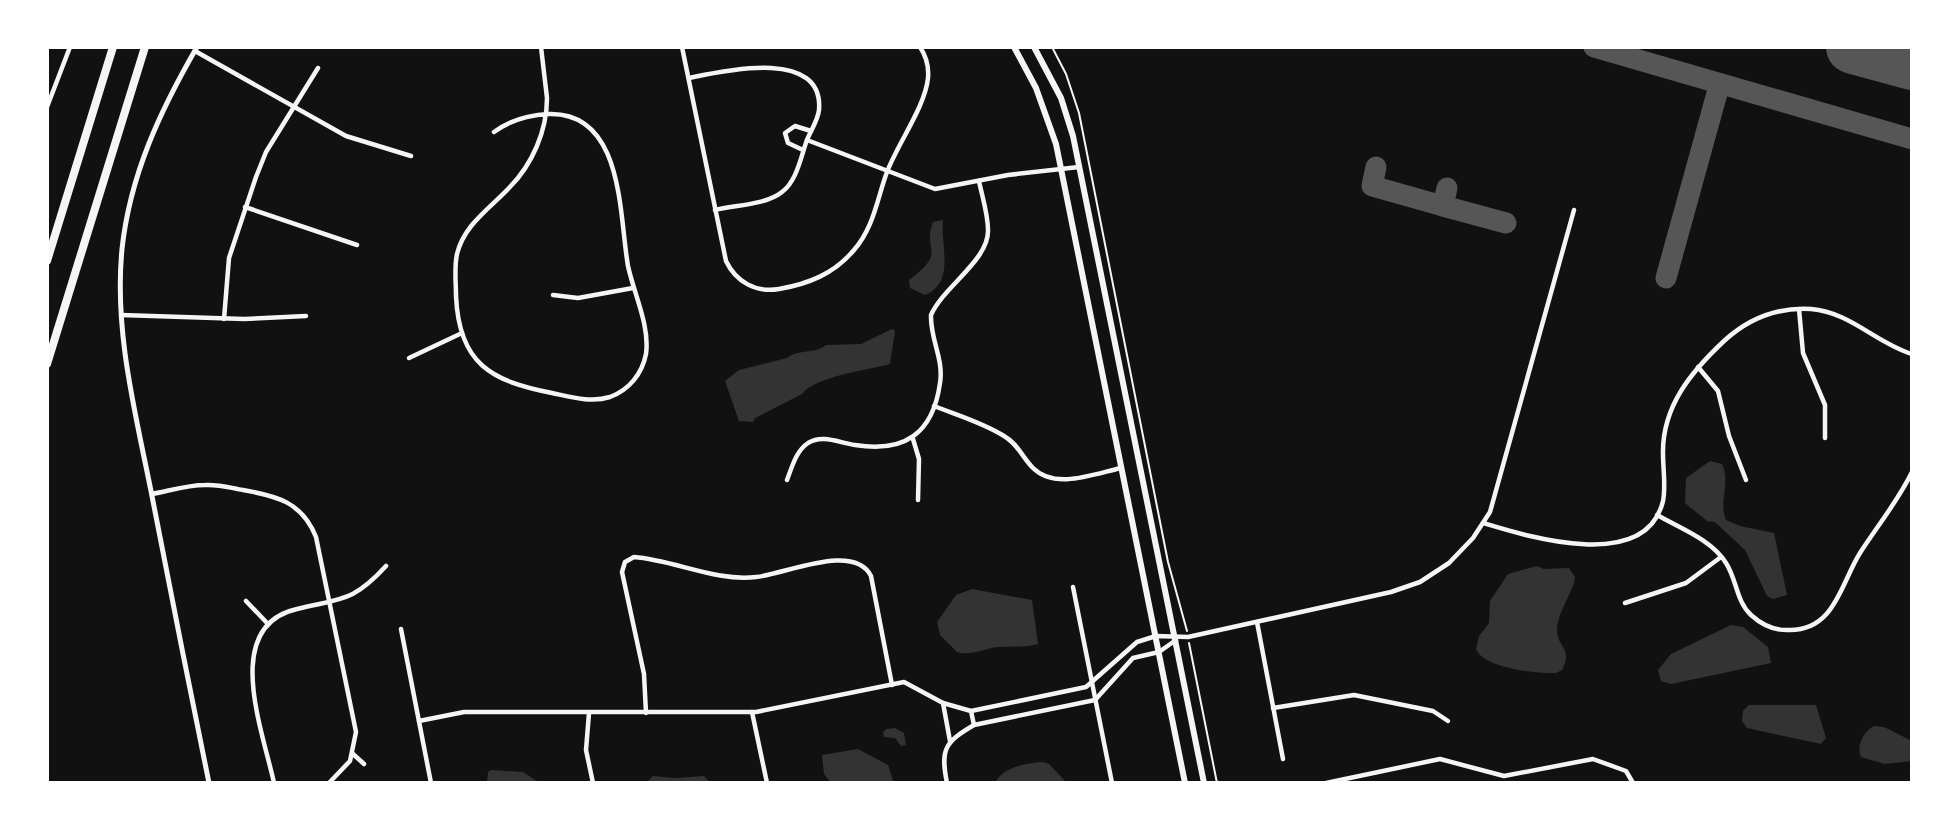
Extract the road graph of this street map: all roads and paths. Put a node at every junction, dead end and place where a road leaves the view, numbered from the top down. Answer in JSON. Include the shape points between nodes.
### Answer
{"nodes":[{"id":1,"x":70,"y":47,"type":"edge"},
{"id":2,"x":113,"y":47,"type":"edge"},
{"id":3,"x":145,"y":47,"type":"edge"},
{"id":4,"x":541,"y":47,"type":"edge"},
{"id":5,"x":682,"y":47,"type":"edge"},
{"id":6,"x":920,"y":47,"type":"edge"},
{"id":7,"x":1014,"y":47,"type":"edge"},
{"id":8,"x":1034,"y":47,"type":"edge"},
{"id":9,"x":1052,"y":47,"type":"edge"},
{"id":10,"x":196,"y":49,"type":"edge"},
{"id":11,"x":318,"y":68,"type":"dead end"},
{"id":12,"x":689,"y":78,"type":"junction"},
{"id":13,"x":47,"y":107,"type":"edge"},
{"id":14,"x":292,"y":107,"type":"junction"},
{"id":15,"x":546,"y":114,"type":"junction"},
{"id":16,"x":811,"y":131,"type":"junction"},
{"id":17,"x":494,"y":132,"type":"dead end"},
{"id":18,"x":807,"y":141,"type":"junction"},
{"id":19,"x":803,"y":150,"type":"junction"},
{"id":20,"x":411,"y":156,"type":"dead end"},
{"id":21,"x":1079,"y":167,"type":"junction"},
{"id":22,"x":1061,"y":170,"type":"junction"},
{"id":23,"x":887,"y":172,"type":"junction"},
{"id":24,"x":979,"y":181,"type":"junction"},
{"id":25,"x":245,"y":207,"type":"junction"},
{"id":26,"x":715,"y":209,"type":"junction"},
{"id":27,"x":1574,"y":211,"type":"dead end"},
{"id":28,"x":357,"y":244,"type":"dead end"},
{"id":29,"x":47,"y":261,"type":"edge"},
{"id":30,"x":633,"y":288,"type":"junction"},
{"id":31,"x":552,"y":295,"type":"dead end"},
{"id":32,"x":1799,"y":309,"type":"junction"},
{"id":33,"x":120,"y":315,"type":"junction"},
{"id":34,"x":306,"y":316,"type":"dead end"},
{"id":35,"x":225,"y":319,"type":"junction"},
{"id":36,"x":462,"y":334,"type":"junction"},
{"id":37,"x":1912,"y":354,"type":"edge"},
{"id":38,"x":409,"y":358,"type":"dead end"},
{"id":39,"x":47,"y":364,"type":"edge"},
{"id":40,"x":1698,"y":367,"type":"junction"},
{"id":41,"x":934,"y":406,"type":"junction"},
{"id":42,"x":1825,"y":438,"type":"dead end"},
{"id":43,"x":913,"y":439,"type":"junction"},
{"id":44,"x":1121,"y":468,"type":"junction"},
{"id":45,"x":1912,"y":472,"type":"edge"},
{"id":46,"x":787,"y":480,"type":"dead end"},
{"id":47,"x":1746,"y":480,"type":"dead end"},
{"id":48,"x":152,"y":494,"type":"junction"},
{"id":49,"x":918,"y":500,"type":"dead end"},
{"id":50,"x":1657,"y":515,"type":"junction"},
{"id":51,"x":1483,"y":523,"type":"junction"},
{"id":52,"x":1721,"y":557,"type":"junction"},
{"id":53,"x":386,"y":566,"type":"dead end"},
{"id":54,"x":1073,"y":587,"type":"dead end"},
{"id":55,"x":246,"y":601,"type":"dead end"},
{"id":56,"x":330,"y":602,"type":"junction"},
{"id":57,"x":1625,"y":603,"type":"dead end"},
{"id":58,"x":1257,"y":622,"type":"junction"},
{"id":59,"x":268,"y":624,"type":"junction"},
{"id":60,"x":401,"y":629,"type":"dead end"},
{"id":61,"x":1156,"y":636,"type":"junction"},
{"id":62,"x":1188,"y":637,"type":"junction"},
{"id":63,"x":1177,"y":639,"type":"junction"},
{"id":64,"x":1158,"y":652,"type":"junction"},
{"id":65,"x":892,"y":685,"type":"junction"},
{"id":66,"x":1091,"y":685,"type":"junction"},
{"id":67,"x":1095,"y":700,"type":"junction"},
{"id":68,"x":943,"y":703,"type":"junction"},
{"id":69,"x":1273,"y":708,"type":"junction"},
{"id":70,"x":971,"y":711,"type":"junction"},
{"id":71,"x":752,"y":712,"type":"junction"},
{"id":72,"x":589,"y":713,"type":"junction"},
{"id":73,"x":646,"y":713,"type":"junction"},
{"id":74,"x":419,"y":721,"type":"junction"},
{"id":75,"x":1448,"y":721,"type":"dead end"},
{"id":76,"x":974,"y":725,"type":"junction"},
{"id":77,"x":950,"y":741,"type":"junction"},
{"id":78,"x":353,"y":754,"type":"junction"},
{"id":79,"x":1283,"y":759,"type":"dead end"},
{"id":80,"x":364,"y":764,"type":"dead end"},
{"id":81,"x":209,"y":783,"type":"edge"},
{"id":82,"x":274,"y":783,"type":"edge"},
{"id":83,"x":329,"y":783,"type":"edge"},
{"id":84,"x":431,"y":783,"type":"edge"},
{"id":85,"x":593,"y":783,"type":"edge"},
{"id":86,"x":766,"y":783,"type":"edge"},
{"id":87,"x":947,"y":783,"type":"edge"},
{"id":88,"x":1112,"y":783,"type":"edge"},
{"id":89,"x":1185,"y":783,"type":"edge"},
{"id":90,"x":1204,"y":783,"type":"edge"},
{"id":91,"x":1217,"y":783,"type":"edge"},
{"id":92,"x":1326,"y":783,"type":"edge"},
{"id":93,"x":1633,"y":783,"type":"edge"}],
"edges":[{"from":1,"to":13,"type":"street"},
{"from":2,"to":29,"type":"highway"},
{"from":3,"to":39,"type":"highway"},
{"from":4,"to":15,"type":"street"},
{"from":5,"to":12,"type":"street"},
{"from":6,"to":23,"type":"street","via":[[928,77]]},
{"from":7,"to":22,"type":"main road","via":[[1043,104]]},
{"from":8,"to":21,"type":"main road","via":[[1066,113]]},
{"from":9,"to":62,"type":"path","via":[[1079,114],[1168,562]]},
{"from":10,"to":14,"type":"street"},
{"from":10,"to":33,"type":"street","via":[[159,116],[134,186],[122,252]]},
{"from":11,"to":14,"type":"street"},
{"from":12,"to":16,"type":"street","via":[[751,67],[795,73],[812,86],[818,98]]},
{"from":12,"to":26,"type":"street"},
{"from":14,"to":20,"type":"street","via":[[346,135]]},
{"from":14,"to":25,"type":"street","via":[[266,152]]},
{"from":15,"to":17,"type":"street","via":[[518,119]]},
{"from":15,"to":30,"type":"street","via":[[581,122],[608,151]]},
{"from":15,"to":36,"type":"street","via":[[537,147],[521,174],[469,227],[460,243],[455,268]]},
{"from":16,"to":18,"type":"street"},
{"from":16,"to":19,"type":"street","via":[[797,126],[786,131],[788,142]]},
{"from":18,"to":19,"type":"street"},
{"from":18,"to":23,"type":"street"},
{"from":19,"to":26,"type":"street","via":[[783,192]]},
{"from":21,"to":22,"type":"street"},
{"from":21,"to":63,"type":"main road"},
{"from":22,"to":24,"type":"street"},
{"from":22,"to":44,"type":"main road"},
{"from":23,"to":24,"type":"street","via":[[935,188]]},
{"from":23,"to":26,"type":"street","via":[[869,228],[855,249],[811,281],[774,290],[744,283],[726,261]]},
{"from":24,"to":41,"type":"street","via":[[989,229],[986,245],[931,316],[942,374]]},
{"from":25,"to":28,"type":"street"},
{"from":25,"to":35,"type":"street","via":[[228,265]]},
{"from":27,"to":51,"type":"street","via":[[1498,490]]},
{"from":30,"to":31,"type":"street","via":[[578,298]]},
{"from":30,"to":36,"type":"street","via":[[646,340],[643,365],[623,390],[607,398],[592,400],[501,381],[478,362]]},
{"from":32,"to":37,"type":"street","via":[[1844,317]]},
{"from":32,"to":40,"type":"street","via":[[1749,323]]},
{"from":32,"to":42,"type":"street","via":[[1803,353],[1825,405]]},
{"from":33,"to":35,"type":"street"},
{"from":33,"to":48,"type":"street"},
{"from":34,"to":35,"type":"street"},
{"from":36,"to":38,"type":"street"},
{"from":40,"to":47,"type":"street","via":[[1717,391]]},
{"from":40,"to":50,"type":"street","via":[[1680,391],[1667,422],[1665,491]]},
{"from":41,"to":43,"type":"street"},
{"from":41,"to":44,"type":"street","via":[[1005,436],[1032,467],[1050,478],[1063,480]]},
{"from":43,"to":46,"type":"street","via":[[884,447],[814,440],[801,450]]},
{"from":43,"to":49,"type":"street","via":[[919,459]]},
{"from":44,"to":61,"type":"main road"},
{"from":45,"to":52,"type":"street","via":[[1890,513],[1857,557],[1834,605],[1810,626],[1784,630],[1757,620],[1744,607]]},
{"from":48,"to":56,"type":"street","via":[[213,485],[289,502],[306,516],[315,533]]},
{"from":48,"to":81,"type":"street"},
{"from":50,"to":51,"type":"street","via":[[1629,538],[1575,545],[1539,540]]},
{"from":50,"to":52,"type":"street"},
{"from":51,"to":58,"type":"street","via":[[1458,555],[1420,582]]},
{"from":52,"to":57,"type":"street","via":[[1686,583]]},
{"from":53,"to":56,"type":"street","via":[[360,592]]},
{"from":54,"to":66,"type":"street"},
{"from":55,"to":59,"type":"street"},
{"from":56,"to":59,"type":"street","via":[[291,610]]},
{"from":56,"to":78,"type":"street","via":[[355,725]]},
{"from":58,"to":62,"type":"street"},
{"from":58,"to":69,"type":"street"},
{"from":59,"to":82,"type":"street","via":[[254,646],[251,673]]},
{"from":60,"to":74,"type":"street"},
{"from":61,"to":63,"type":"street"},
{"from":61,"to":64,"type":"main road"},
{"from":61,"to":66,"type":"street","via":[[1121,654]]},
{"from":62,"to":63,"type":"street"},
{"from":62,"to":91,"type":"path"},
{"from":63,"to":64,"type":"street"},
{"from":63,"to":90,"type":"main road"},
{"from":64,"to":67,"type":"street","via":[[1133,657]]},
{"from":64,"to":89,"type":"main road"},
{"from":65,"to":68,"type":"street","via":[[904,682]]},
{"from":65,"to":71,"type":"street"},
{"from":65,"to":73,"type":"street","via":[[872,580],[861,563],[847,558],[747,578],[638,557],[626,561],[622,572],[644,674]]},
{"from":66,"to":67,"type":"street"},
{"from":66,"to":70,"type":"street"},
{"from":67,"to":76,"type":"street"},
{"from":67,"to":88,"type":"street"},
{"from":68,"to":70,"type":"street"},
{"from":68,"to":77,"type":"street"},
{"from":69,"to":75,"type":"street","via":[[1354,695],[1433,711]]},
{"from":69,"to":79,"type":"street"},
{"from":70,"to":76,"type":"street"},
{"from":71,"to":73,"type":"street"},
{"from":71,"to":86,"type":"street"},
{"from":72,"to":73,"type":"street"},
{"from":72,"to":74,"type":"street","via":[[464,712]]},
{"from":72,"to":85,"type":"street","via":[[586,750]]},
{"from":74,"to":84,"type":"street"},
{"from":76,"to":77,"type":"street"},
{"from":77,"to":87,"type":"street","via":[[943,761]]},
{"from":78,"to":80,"type":"street"},
{"from":78,"to":83,"type":"street","via":[[343,772]]},
{"from":92,"to":93,"type":"street","via":[[1440,759],[1504,776],[1593,759],[1626,771]]}]}
